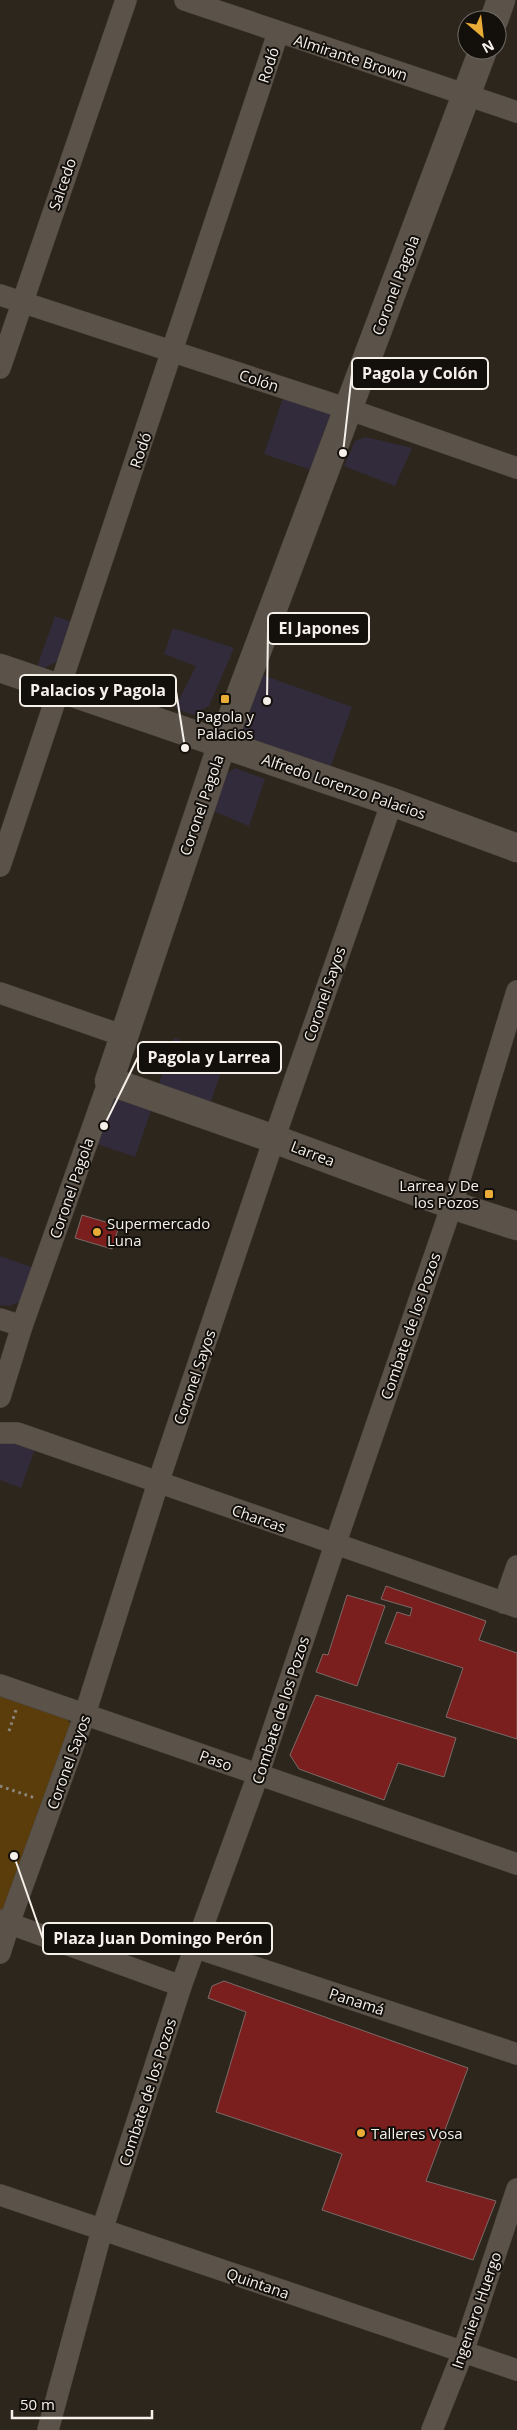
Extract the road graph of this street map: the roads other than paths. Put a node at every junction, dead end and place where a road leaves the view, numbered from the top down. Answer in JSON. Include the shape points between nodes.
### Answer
{"nodes":[{"id":1,"x":126,"y":0,"type":"edge"},
{"id":2,"x":185,"y":0,"type":"edge"},
{"id":3,"x":278,"y":33,"type":"junction"},
{"id":4,"x":480,"y":60,"type":"edge"},
{"id":5,"x":468,"y":95,"type":"junction"},
{"id":6,"x":517,"y":112,"type":"edge"},
{"id":7,"x":0,"y":296,"type":"edge"},
{"id":8,"x":22,"y":302,"type":"junction"},
{"id":9,"x":173,"y":352,"type":"junction"},
{"id":10,"x":0,"y":368,"type":"edge"},
{"id":11,"x":348,"y":409,"type":"junction"},
{"id":12,"x":517,"y":468,"type":"edge"},
{"id":13,"x":0,"y":668,"type":"edge"},
{"id":14,"x":58,"y":688,"type":"junction"},
{"id":15,"x":222,"y":744,"type":"junction"},
{"id":16,"x":392,"y":802,"type":"junction"},
{"id":17,"x":517,"y":848,"type":"edge"},
{"id":18,"x":0,"y":866,"type":"edge"},
{"id":19,"x":517,"y":991,"type":"edge"},
{"id":20,"x":0,"y":993,"type":"edge"},
{"id":21,"x":124,"y":1036,"type":"junction"},
{"id":22,"x":109,"y":1081,"type":"junction"},
{"id":23,"x":274,"y":1139,"type":"junction"},
{"id":24,"x":452,"y":1206,"type":"junction"},
{"id":25,"x":517,"y":1226,"type":"edge"},
{"id":26,"x":0,"y":1319,"type":"edge"},
{"id":27,"x":22,"y":1326,"type":"junction"},
{"id":28,"x":0,"y":1397,"type":"edge"},
{"id":29,"x":0,"y":1433,"type":"edge"},
{"id":30,"x":158,"y":1483,"type":"junction"},
{"id":31,"x":334,"y":1545,"type":"junction"},
{"id":32,"x":517,"y":1566,"type":"edge"},
{"id":33,"x":510,"y":1605,"type":"edge"},
{"id":34,"x":0,"y":1685,"type":"edge"},
{"id":35,"x":85,"y":1714,"type":"junction"},
{"id":36,"x":258,"y":1775,"type":"junction"},
{"id":37,"x":517,"y":1864,"type":"edge"},
{"id":38,"x":4,"y":1922,"type":"edge"},
{"id":39,"x":196,"y":1948,"type":"junction"},
{"id":40,"x":0,"y":1953,"type":"edge"},
{"id":41,"x":182,"y":1986,"type":"junction"},
{"id":42,"x":517,"y":2054,"type":"edge"},
{"id":43,"x":517,"y":2189,"type":"edge"},
{"id":44,"x":0,"y":2195,"type":"edge"},
{"id":45,"x":102,"y":2230,"type":"junction"},
{"id":46,"x":463,"y":2352,"type":"junction"},
{"id":47,"x":517,"y":2370,"type":"edge"},
{"id":48,"x":48,"y":2430,"type":"edge"},
{"id":49,"x":432,"y":2430,"type":"edge"}],
"edges":[{"from":1,"to":8,"type":"street","name":"Salcedo"},
{"from":2,"to":3,"type":"street","name":"Almirante Brown"},
{"from":3,"to":5,"type":"street","name":"Almirante Brown"},
{"from":3,"to":9,"type":"street","name":"Rodó"},
{"from":4,"to":5,"type":"street","name":"Coronel Pagola"},
{"from":5,"to":6,"type":"street","name":"Almirante Brown"},
{"from":5,"to":11,"type":"street","name":"Coronel Pagola"},
{"from":7,"to":8,"type":"street","name":"Colón"},
{"from":8,"to":9,"type":"street","name":"Colón"},
{"from":8,"to":10,"type":"street","name":"Salcedo"},
{"from":9,"to":11,"type":"street","name":"Colón"},
{"from":9,"to":14,"type":"street","name":"Rodó"},
{"from":11,"to":12,"type":"street","name":"Colón"},
{"from":11,"to":15,"type":"street","name":"Coronel Pagola"},
{"from":13,"to":14,"type":"street","name":"Alfredo Lorenzo Palacios"},
{"from":14,"to":15,"type":"street","name":"Alfredo Lorenzo Palacios"},
{"from":14,"to":18,"type":"street","name":"Rodó"},
{"from":15,"to":16,"type":"street","name":"Alfredo Lorenzo Palacios"},
{"from":15,"to":21,"type":"street","name":"Coronel Pagola"},
{"from":16,"to":17,"type":"street","name":"Alfredo Lorenzo Palacios"},
{"from":16,"to":23,"type":"street","name":"Coronel Sayos"},
{"from":19,"to":24,"type":"street","name":"Combate de los Pozos"},
{"from":20,"to":21,"type":"street"},
{"from":21,"to":22,"type":"street","name":"Coronel Pagola"},
{"from":22,"to":23,"type":"street","name":"Larrea"},
{"from":22,"to":27,"type":"street","name":"Coronel Pagola"},
{"from":23,"to":24,"type":"street","name":"Larrea"},
{"from":23,"to":30,"type":"street","name":"Coronel Sayos"},
{"from":24,"to":25,"type":"street","name":"Larrea"},
{"from":24,"to":31,"type":"street","name":"Combate de los Pozos"},
{"from":26,"to":27,"type":"street"},
{"from":27,"to":28,"type":"street","name":"Coronel Pagola"},
{"from":29,"to":30,"type":"street","name":"Charcas","via":[[17,1433]]},
{"from":30,"to":31,"type":"street","name":"Charcas"},
{"from":30,"to":35,"type":"street","name":"Coronel Sayos"},
{"from":31,"to":33,"type":"street","name":"Charcas"},
{"from":31,"to":36,"type":"street","name":"Combate de los Pozos"},
{"from":32,"to":33,"type":"street"},
{"from":34,"to":35,"type":"street","name":"Paso"},
{"from":35,"to":36,"type":"street","name":"Paso"},
{"from":35,"to":38,"type":"street","name":"Coronel Sayos"},
{"from":36,"to":37,"type":"street","name":"Paso"},
{"from":36,"to":39,"type":"street","name":"Combate de los Pozos"},
{"from":38,"to":40,"type":"street","name":"Coronel Sayos"},
{"from":38,"to":41,"type":"street"},
{"from":39,"to":41,"type":"street","name":"Combate de los Pozos"},
{"from":39,"to":42,"type":"street","name":"Panamá"},
{"from":41,"to":45,"type":"street","name":"Combate de los Pozos"},
{"from":43,"to":46,"type":"street","name":"Ingeniero Huergo"},
{"from":44,"to":45,"type":"street","name":"Quintana"},
{"from":45,"to":46,"type":"street","name":"Quintana"},
{"from":45,"to":48,"type":"street","name":"Combate de los Pozos"},
{"from":46,"to":47,"type":"street","name":"Quintana"},
{"from":46,"to":49,"type":"street","name":"Ingeniero Huergo"}]}
